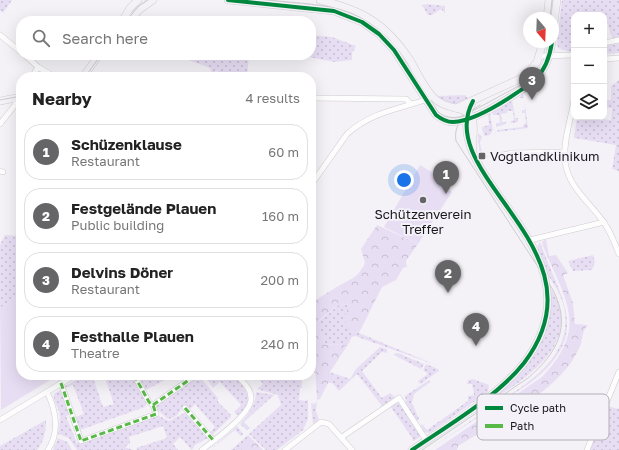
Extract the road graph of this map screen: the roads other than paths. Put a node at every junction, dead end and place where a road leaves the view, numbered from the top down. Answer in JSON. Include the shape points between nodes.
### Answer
{"nodes":[{"id":1,"x":138,"y":0,"type":"edge"},
{"id":2,"x":153,"y":0,"type":"edge"},
{"id":3,"x":228,"y":0,"type":"edge"},
{"id":4,"x":320,"y":0,"type":"edge"},
{"id":5,"x":549,"y":0,"type":"edge"},
{"id":6,"x":557,"y":0,"type":"edge"},
{"id":7,"x":144,"y":2,"type":"edge"},
{"id":8,"x":548,"y":12,"type":"edge"},
{"id":9,"x":555,"y":12,"type":"edge"},
{"id":10,"x":125,"y":16,"type":"edge"},
{"id":11,"x":133,"y":16,"type":"edge"},
{"id":12,"x":0,"y":35,"type":"edge"},
{"id":13,"x":619,"y":40,"type":"edge"},
{"id":14,"x":607,"y":42,"type":"edge"},
{"id":15,"x":16,"y":48,"type":"edge"},
{"id":16,"x":542,"y":48,"type":"edge"},
{"id":17,"x":551,"y":48,"type":"edge"},
{"id":18,"x":571,"y":55,"type":"edge"},
{"id":19,"x":540,"y":56,"type":"junction"},
{"id":20,"x":549,"y":56,"type":"junction"},
{"id":21,"x":607,"y":58,"type":"edge"},
{"id":22,"x":619,"y":58,"type":"edge"},
{"id":23,"x":30,"y":60,"type":"edge"},
{"id":24,"x":96,"y":60,"type":"edge"},
{"id":25,"x":102,"y":60,"type":"edge"},
{"id":26,"x":38,"y":67,"type":"junction"},
{"id":27,"x":35,"y":72,"type":"edge"},
{"id":28,"x":46,"y":72,"type":"edge"},
{"id":29,"x":87,"y":72,"type":"edge"},
{"id":30,"x":93,"y":72,"type":"edge"},
{"id":31,"x":433,"y":97,"type":"junction"},
{"id":32,"x":16,"y":98,"type":"edge"},
{"id":33,"x":316,"y":98,"type":"edge"},
{"id":34,"x":425,"y":100,"type":"junction"},
{"id":35,"x":0,"y":101,"type":"edge"},
{"id":36,"x":473,"y":101,"type":"junction"},
{"id":37,"x":16,"y":103,"type":"edge"},
{"id":38,"x":411,"y":104,"type":"junction"},
{"id":39,"x":456,"y":108,"type":"junction"},
{"id":40,"x":485,"y":111,"type":"junction"},
{"id":41,"x":469,"y":116,"type":"junction"},
{"id":42,"x":571,"y":117,"type":"edge"},
{"id":43,"x":452,"y":122,"type":"junction"},
{"id":44,"x":0,"y":124,"type":"edge"},
{"id":45,"x":470,"y":130,"type":"junction"},
{"id":46,"x":565,"y":152,"type":"junction"},
{"id":47,"x":494,"y":157,"type":"dead end"},
{"id":48,"x":316,"y":176,"type":"edge"},
{"id":49,"x":604,"y":222,"type":"junction"},
{"id":50,"x":530,"y":240,"type":"junction"},
{"id":51,"x":619,"y":254,"type":"edge"},
{"id":52,"x":619,"y":372,"type":"edge"},
{"id":53,"x":66,"y":380,"type":"edge"},
{"id":54,"x":137,"y":380,"type":"edge"},
{"id":55,"x":189,"y":380,"type":"edge"},
{"id":56,"x":241,"y":380,"type":"edge"},
{"id":57,"x":61,"y":383,"type":"junction"},
{"id":58,"x":46,"y":392,"type":"junction"},
{"id":59,"x":491,"y":394,"type":"edge"},
{"id":60,"x":609,"y":396,"type":"edge"},
{"id":61,"x":477,"y":404,"type":"edge"},
{"id":62,"x":153,"y":405,"type":"junction"},
{"id":63,"x":185,"y":408,"type":"dead end"},
{"id":64,"x":0,"y":420,"type":"edge"},
{"id":65,"x":342,"y":437,"type":"junction"},
{"id":66,"x":213,"y":440,"type":"junction"},
{"id":67,"x":426,"y":440,"type":"junction"},
{"id":68,"x":591,"y":440,"type":"edge"},
{"id":69,"x":48,"y":450,"type":"edge"},
{"id":70,"x":202,"y":450,"type":"edge"},
{"id":71,"x":285,"y":450,"type":"edge"},
{"id":72,"x":352,"y":450,"type":"edge"},
{"id":73,"x":412,"y":450,"type":"edge"},
{"id":74,"x":587,"y":450,"type":"edge"}],
"edges":[{"from":1,"to":10,"type":"street"},
{"from":2,"to":7,"type":"street"},
{"from":3,"to":34,"type":"street","via":[[334,11],[362,22],[386,41]]},
{"from":4,"to":31,"type":"street","via":[[358,11],[386,30],[404,52]]},
{"from":5,"to":8,"type":"street"},
{"from":6,"to":9,"type":"street"},
{"from":7,"to":11,"type":"street"},
{"from":12,"to":15,"type":"street"},
{"from":13,"to":14,"type":"street"},
{"from":16,"to":19,"type":"street"},
{"from":17,"to":20,"type":"street"},
{"from":18,"to":20,"type":"street"},
{"from":19,"to":20,"type":"street"},
{"from":19,"to":36,"type":"street","via":[[524,76]]},
{"from":20,"to":40,"type":"street","via":[[535,80]]},
{"from":21,"to":22,"type":"street"},
{"from":23,"to":26,"type":"street"},
{"from":24,"to":29,"type":"street"},
{"from":25,"to":30,"type":"street"},
{"from":26,"to":27,"type":"street"},
{"from":26,"to":28,"type":"street"},
{"from":31,"to":34,"type":"street"},
{"from":31,"to":39,"type":"street","via":[[446,106]]},
{"from":32,"to":35,"type":"street"},
{"from":33,"to":38,"type":"street","via":[[406,99]]},
{"from":34,"to":38,"type":"street"},
{"from":34,"to":43,"type":"street","via":[[438,117]]},
{"from":36,"to":39,"type":"street"},
{"from":36,"to":41,"type":"street"},
{"from":37,"to":44,"type":"street"},
{"from":38,"to":48,"type":"street","via":[[371,116],[354,127]]},
{"from":39,"to":41,"type":"street"},
{"from":40,"to":41,"type":"street"},
{"from":40,"to":45,"type":"street"},
{"from":41,"to":43,"type":"street"},
{"from":41,"to":45,"type":"street"},
{"from":42,"to":46,"type":"street"},
{"from":43,"to":45,"type":"street"},
{"from":45,"to":50,"type":"street","via":[[475,158]]},
{"from":46,"to":47,"type":"street","via":[[512,153]]},
{"from":46,"to":49,"type":"street","via":[[570,178],[584,200]]},
{"from":49,"to":50,"type":"street"},
{"from":49,"to":51,"type":"street"},
{"from":50,"to":59,"type":"street","via":[[540,258],[546,288],[545,315],[536,343],[523,364]]},
{"from":52,"to":60,"type":"street"},
{"from":53,"to":57,"type":"street"},
{"from":54,"to":62,"type":"street"},
{"from":55,"to":62,"type":"street"},
{"from":56,"to":66,"type":"street","via":[[246,385],[251,401],[244,413]]},
{"from":57,"to":58,"type":"street"},
{"from":57,"to":62,"type":"street","via":[[81,440],[156,414]]},
{"from":58,"to":64,"type":"street"},
{"from":58,"to":69,"type":"street","via":[[55,424],[55,436]]},
{"from":61,"to":67,"type":"street"},
{"from":63,"to":66,"type":"street"},
{"from":65,"to":67,"type":"street","via":[[399,398]]},
{"from":65,"to":71,"type":"street","via":[[329,424],[321,422]]},
{"from":65,"to":72,"type":"street"},
{"from":66,"to":70,"type":"street"},
{"from":67,"to":73,"type":"street"},
{"from":68,"to":74,"type":"street"}]}
